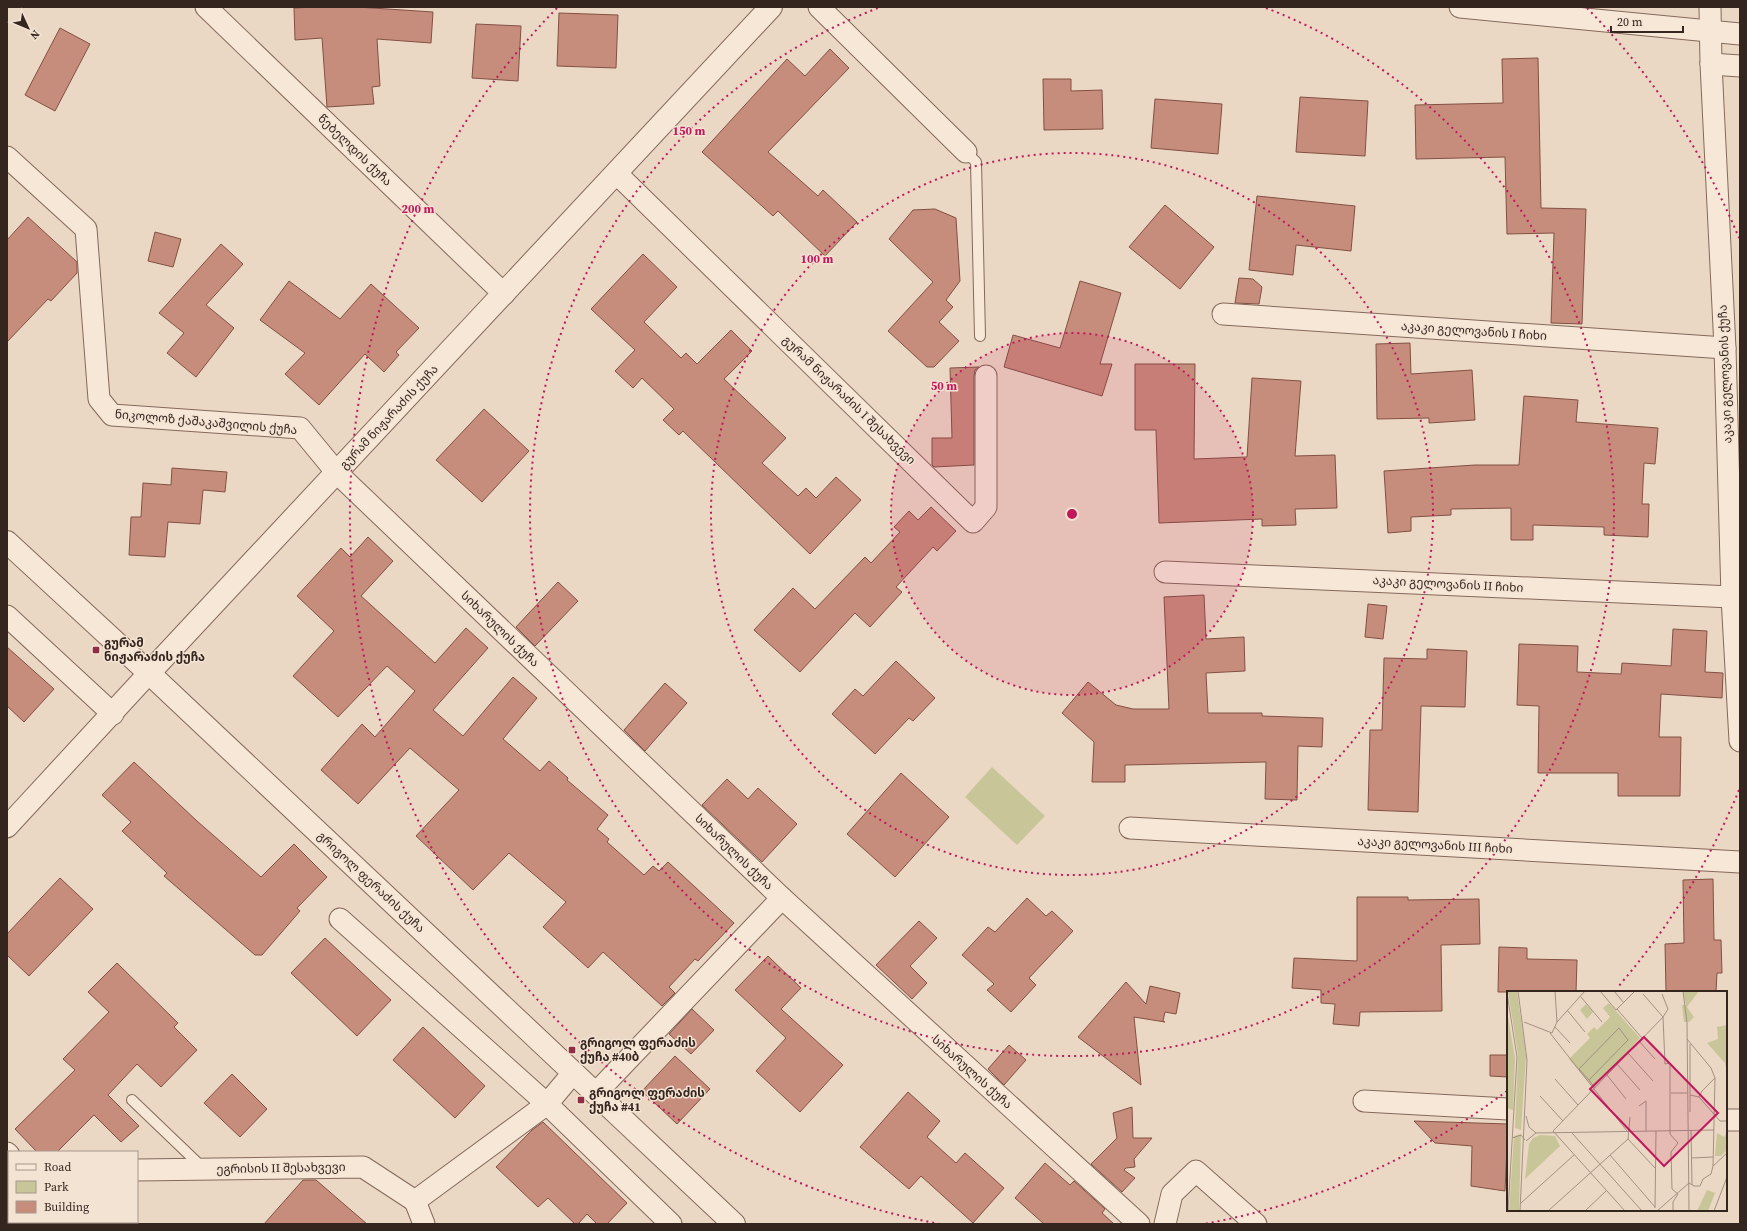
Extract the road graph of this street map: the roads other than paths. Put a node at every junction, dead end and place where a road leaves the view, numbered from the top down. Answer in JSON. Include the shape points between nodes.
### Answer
{"nodes":[{"id":1,"x":206,"y":7,"type":"edge"},
{"id":2,"x":771,"y":7,"type":"edge"},
{"id":3,"x":819,"y":7,"type":"edge"},
{"id":4,"x":1460,"y":7,"type":"edge"},
{"id":5,"x":1710,"y":7,"type":"edge"},
{"id":6,"x":1711,"y":32,"type":"junction"},
{"id":7,"x":1740,"y":34,"type":"edge"},
{"id":8,"x":1711,"y":64,"type":"junction"},
{"id":9,"x":1740,"y":66,"type":"edge"},
{"id":10,"x":966,"y":152,"type":"joint"},
{"id":11,"x":7,"y":157,"type":"edge"},
{"id":12,"x":616,"y":173,"type":"junction"},
{"id":13,"x":504,"y":294,"type":"junction"},
{"id":14,"x":1223,"y":314,"type":"dead end"},
{"id":15,"x":980,"y":336,"type":"dead end"},
{"id":16,"x":1725,"y":348,"type":"junction"},
{"id":17,"x":986,"y":376,"type":"dead end"},
{"id":18,"x":337,"y":473,"type":"junction"},
{"id":19,"x":7,"y":542,"type":"edge"},
{"id":20,"x":1165,"y":572,"type":"dead end"},
{"id":21,"x":1732,"y":597,"type":"junction"},
{"id":22,"x":7,"y":616,"type":"edge"},
{"id":23,"x":149,"y":673,"type":"junction"},
{"id":24,"x":113,"y":714,"type":"junction"},
{"id":25,"x":1740,"y":741,"type":"edge"},
{"id":26,"x":7,"y":827,"type":"edge"},
{"id":27,"x":1130,"y":828,"type":"dead end"},
{"id":28,"x":1740,"y":862,"type":"edge"},
{"id":29,"x":782,"y":898,"type":"junction"},
{"id":30,"x":340,"y":919,"type":"dead end"},
{"id":31,"x":573,"y":1073,"type":"junction"},
{"id":32,"x":596,"y":1093,"type":"junction"},
{"id":33,"x":132,"y":1100,"type":"dead end"},
{"id":34,"x":1364,"y":1101,"type":"dead end"},
{"id":35,"x":547,"y":1104,"type":"junction"},
{"id":36,"x":1507,"y":1109,"type":"edge"},
{"id":37,"x":1727,"y":1120,"type":"edge"},
{"id":38,"x":1740,"y":1120,"type":"edge"},
{"id":39,"x":204,"y":1169,"type":"junction"},
{"id":40,"x":138,"y":1170,"type":"edge"},
{"id":41,"x":415,"y":1201,"type":"junction"},
{"id":42,"x":424,"y":1224,"type":"edge"},
{"id":43,"x":671,"y":1224,"type":"edge"},
{"id":44,"x":734,"y":1224,"type":"edge"},
{"id":45,"x":1139,"y":1224,"type":"edge"},
{"id":46,"x":1165,"y":1224,"type":"edge"},
{"id":47,"x":1256,"y":1224,"type":"edge"}],
"edges":[{"from":1,"to":13,"type":"street","name":"წებელდის ქუჩა"},
{"from":2,"to":12,"type":"street","name":"გურამ ნიჟარაძის ქუჩა"},
{"from":3,"to":10,"type":"street"},
{"from":4,"to":6,"type":"street"},
{"from":5,"to":6,"type":"street","name":"აკაკი გელოვანის ქუჩა"},
{"from":6,"to":7,"type":"street"},
{"from":6,"to":8,"type":"street","name":"აკაკი გელოვანის ქუჩა"},
{"from":8,"to":9,"type":"street"},
{"from":8,"to":16,"type":"street","name":"აკაკი გელოვანის ქუჩა"},
{"from":10,"to":15,"type":"lane","via":[[976,162]]},
{"from":11,"to":18,"type":"street","name":"ნიკოლოზ ქაშაკაშვილის ქუჩა","via":[[86,229],[99,399],[112,415],[300,428]]},
{"from":12,"to":13,"type":"street","name":"გურამ ნიჟარაძის ქუჩა"},
{"from":12,"to":17,"type":"street","name":"გურამ ნიჟარაძის I შესახვევი","via":[[973,522],[986,507]]},
{"from":13,"to":18,"type":"street","name":"გურამ ნიჟარაძის ქუჩა"},
{"from":14,"to":16,"type":"street","name":"აკაკი გელოვანის I ჩიხი"},
{"from":16,"to":21,"type":"street","name":"აკაკი გელოვანის ქუჩა"},
{"from":18,"to":23,"type":"street","name":"გურამ ნიჟარაძის ქუჩა"},
{"from":18,"to":29,"type":"street","name":"სიხარულის ქუჩა"},
{"from":19,"to":23,"type":"street","name":"გრიგოლ ფერაძის ქუჩა"},
{"from":20,"to":21,"type":"street","name":"აკაკი გელოვანის II ჩიხი"},
{"from":21,"to":25,"type":"street","name":"აკაკი გელოვანის ქუჩა"},
{"from":22,"to":24,"type":"street"},
{"from":23,"to":24,"type":"street","name":"გურამ ნიჟარაძის ქუჩა"},
{"from":23,"to":31,"type":"street","name":"გრიგოლ ფერაძის ქუჩა"},
{"from":24,"to":26,"type":"street","name":"გურამ ნიჟარაძის ქუჩა"},
{"from":27,"to":28,"type":"street","name":"აკაკი გელოვანის III ჩიხი"},
{"from":29,"to":32,"type":"street"},
{"from":29,"to":45,"type":"street","name":"სიხარულის ქუჩა"},
{"from":30,"to":35,"type":"street"},
{"from":31,"to":32,"type":"street","name":"გრიგოლ ფერაძის ქუჩა"},
{"from":31,"to":35,"type":"street"},
{"from":32,"to":44,"type":"street","name":"გრიგოლ ფერაძის ქუჩა"},
{"from":33,"to":39,"type":"lane"},
{"from":34,"to":36,"type":"street"},
{"from":35,"to":41,"type":"street"},
{"from":35,"to":43,"type":"street"},
{"from":37,"to":38,"type":"street"},
{"from":39,"to":40,"type":"street","name":"ეგრისის II შესახვევი"},
{"from":39,"to":41,"type":"street","name":"ეგრისის II შესახვევი","via":[[363,1167]]},
{"from":41,"to":42,"type":"street"},
{"from":46,"to":47,"type":"street","via":[[1172,1194],[1196,1171]]}]}
